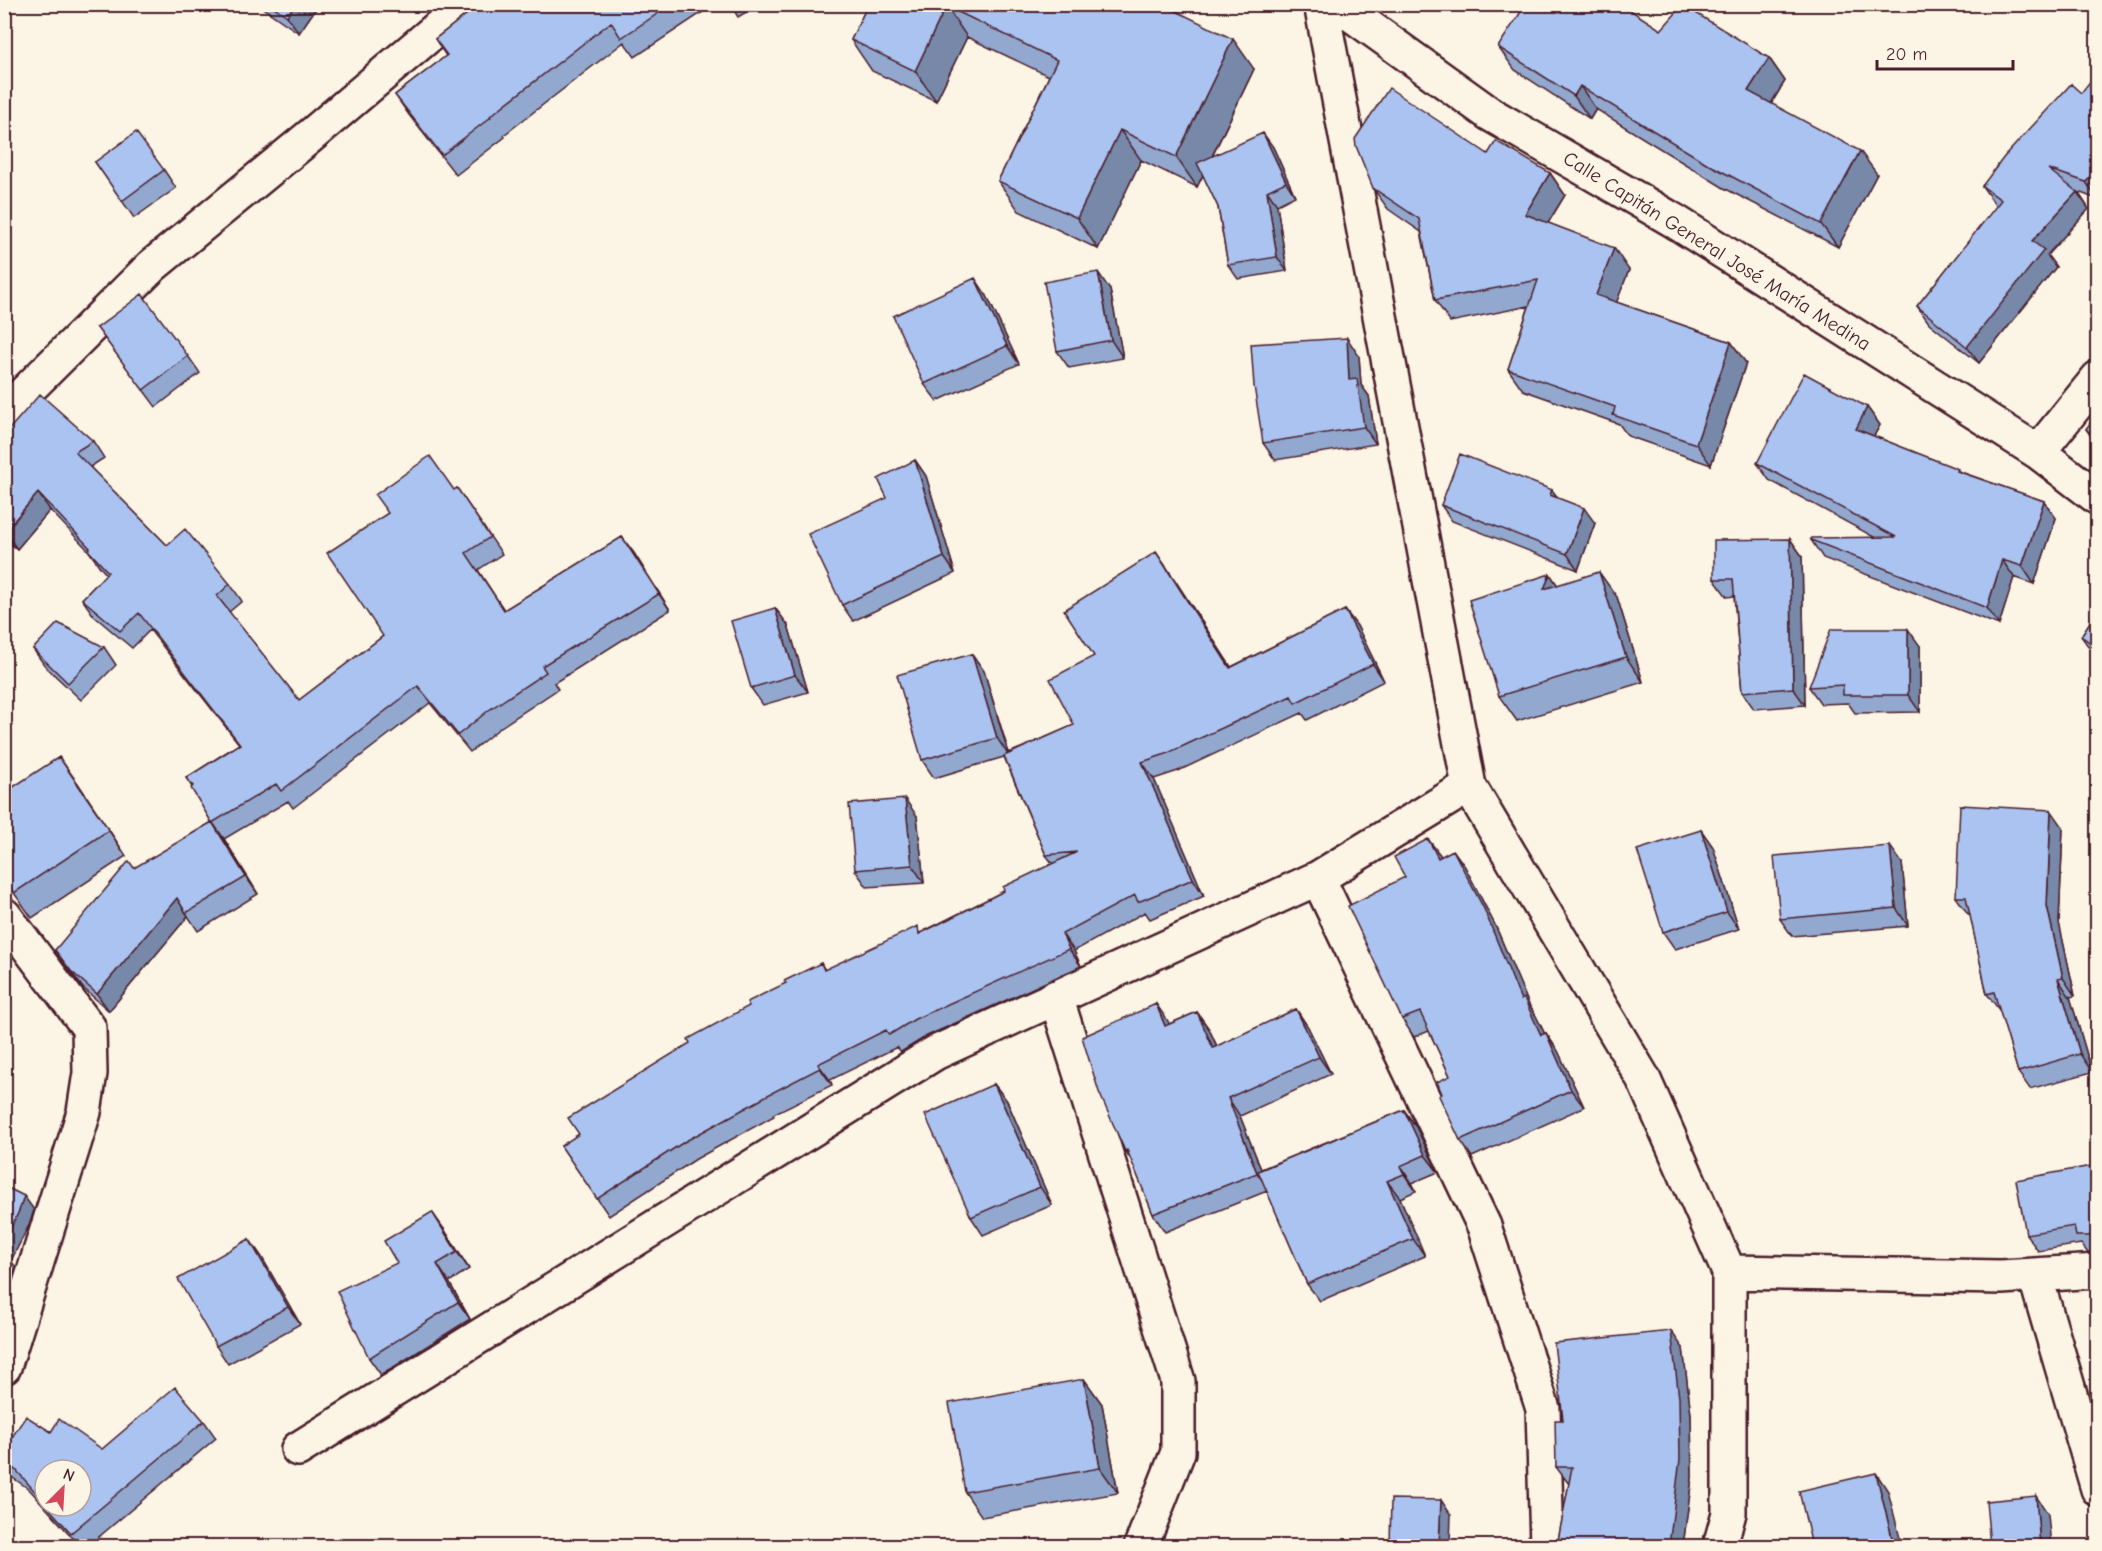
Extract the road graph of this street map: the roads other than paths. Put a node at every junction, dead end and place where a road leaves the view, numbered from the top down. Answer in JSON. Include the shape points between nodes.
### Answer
{"nodes":[{"id":1,"x":465,"y":4,"type":"edge"},
{"id":2,"x":1321,"y":4,"type":"edge"},
{"id":3,"x":1337,"y":4,"type":"edge"},
{"id":4,"x":2097,"y":378,"type":"edge"},
{"id":5,"x":4,"y":413,"type":"edge"},
{"id":6,"x":2038,"y":452,"type":"junction"},
{"id":7,"x":2097,"y":498,"type":"edge"},
{"id":8,"x":1469,"y":786,"type":"junction"},
{"id":9,"x":1318,"y":878,"type":"junction"},
{"id":10,"x":4,"y":915,"type":"edge"},
{"id":11,"x":1056,"y":997,"type":"junction"},
{"id":12,"x":2097,"y":1271,"type":"edge"},
{"id":13,"x":1729,"y":1272,"type":"junction"},
{"id":14,"x":2035,"y":1275,"type":"junction"},
{"id":15,"x":4,"y":1367,"type":"edge"},
{"id":16,"x":298,"y":1449,"type":"dead end"},
{"id":17,"x":2097,"y":1489,"type":"edge"},
{"id":18,"x":1141,"y":1546,"type":"edge"},
{"id":19,"x":1547,"y":1546,"type":"edge"},
{"id":20,"x":1720,"y":1546,"type":"edge"}],
"edges":[{"from":1,"to":5,"type":"street","via":[[152,266]]},
{"from":2,"to":8,"type":"street"},
{"from":3,"to":6,"type":"street","name":"Calle Capitán General José María Medina","via":[[1490,114],[1672,220]]},
{"from":4,"to":6,"type":"street"},
{"from":6,"to":7,"type":"street","name":"Calle Capitán General José María Medina"},
{"from":8,"to":9,"type":"street"},
{"from":8,"to":13,"type":"street","via":[[1643,1078]]},
{"from":9,"to":11,"type":"street"},
{"from":9,"to":19,"type":"street","via":[[1484,1226],[1543,1409]]},
{"from":10,"to":15,"type":"street","via":[[89,1028],[90,1073],[84,1112]]},
{"from":11,"to":16,"type":"street","via":[[935,1053]]},
{"from":11,"to":18,"type":"street","via":[[1178,1381],[1179,1452]]},
{"from":12,"to":14,"type":"street"},
{"from":13,"to":14,"type":"street"},
{"from":13,"to":20,"type":"street","via":[[1729,1513]]},
{"from":14,"to":17,"type":"street"}]}
